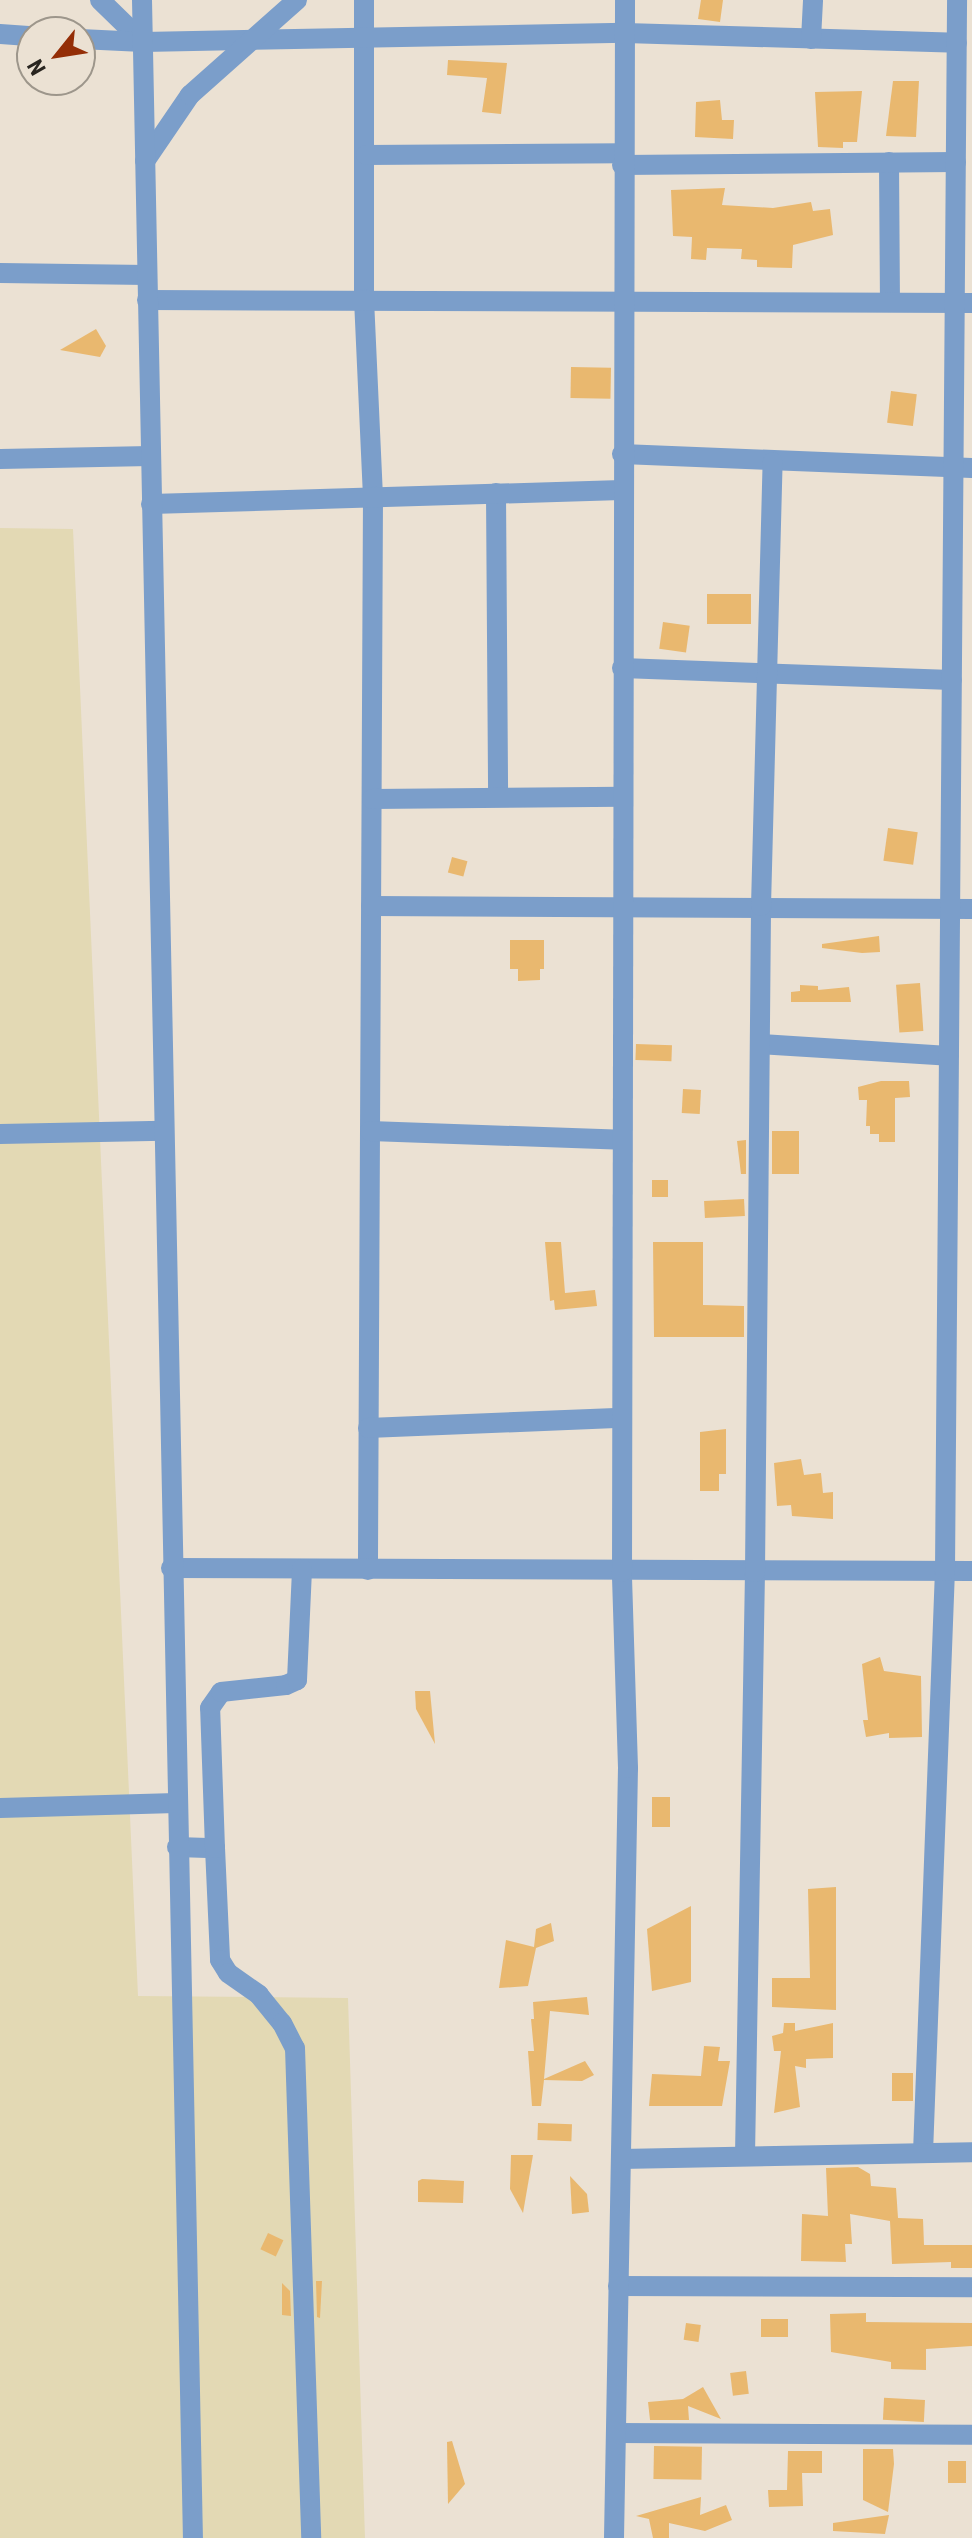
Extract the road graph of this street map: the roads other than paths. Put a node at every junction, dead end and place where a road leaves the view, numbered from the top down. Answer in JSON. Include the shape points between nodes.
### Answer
{"nodes":[{"id":1,"x":100,"y":0,"type":"edge"},
{"id":2,"x":142,"y":0,"type":"edge"},
{"id":3,"x":297,"y":0,"type":"edge"},
{"id":4,"x":364,"y":0,"type":"edge"},
{"id":5,"x":625,"y":0,"type":"edge"},
{"id":6,"x":813,"y":0,"type":"edge"},
{"id":7,"x":957,"y":0,"type":"edge"},
{"id":8,"x":625,"y":33,"type":"junction"},
{"id":9,"x":363,"y":38,"type":"junction"},
{"id":10,"x":253,"y":39,"type":"junction"},
{"id":11,"x":811,"y":39,"type":"junction"},
{"id":12,"x":96,"y":40,"type":"edge"},
{"id":13,"x":143,"y":42,"type":"junction"},
{"id":14,"x":957,"y":43,"type":"junction"},
{"id":15,"x":366,"y":155,"type":"junction"},
{"id":16,"x":623,"y":159,"type":"junction"},
{"id":17,"x":145,"y":161,"type":"junction"},
{"id":18,"x":889,"y":162,"type":"junction"},
{"id":19,"x":956,"y":162,"type":"junction"},
{"id":20,"x":0,"y":273,"type":"edge"},
{"id":21,"x":147,"y":275,"type":"junction"},
{"id":22,"x":364,"y":299,"type":"junction"},
{"id":23,"x":147,"y":300,"type":"junction"},
{"id":24,"x":622,"y":300,"type":"junction"},
{"id":25,"x":890,"y":302,"type":"junction"},
{"id":26,"x":964,"y":303,"type":"edge"},
{"id":27,"x":622,"y":454,"type":"junction"},
{"id":28,"x":150,"y":456,"type":"junction"},
{"id":29,"x":0,"y":459,"type":"edge"},
{"id":30,"x":773,"y":462,"type":"junction"},
{"id":31,"x":963,"y":467,"type":"edge"},
{"id":32,"x":622,"y":490,"type":"junction"},
{"id":33,"x":496,"y":493,"type":"junction"},
{"id":34,"x":373,"y":496,"type":"junction"},
{"id":35,"x":151,"y":504,"type":"junction"},
{"id":36,"x":622,"y":668,"type":"junction"},
{"id":37,"x":767,"y":673,"type":"junction"},
{"id":38,"x":952,"y":680,"type":"junction"},
{"id":39,"x":498,"y":795,"type":"junction"},
{"id":40,"x":622,"y":797,"type":"junction"},
{"id":41,"x":372,"y":799,"type":"junction"},
{"id":42,"x":371,"y":906,"type":"junction"},
{"id":43,"x":761,"y":906,"type":"junction"},
{"id":44,"x":622,"y":907,"type":"junction"},
{"id":45,"x":950,"y":909,"type":"junction"},
{"id":46,"x":972,"y":909,"type":"edge"},
{"id":47,"x":760,"y":1044,"type":"junction"},
{"id":48,"x":949,"y":1056,"type":"junction"},
{"id":49,"x":163,"y":1131,"type":"junction"},
{"id":50,"x":370,"y":1131,"type":"junction"},
{"id":51,"x":0,"y":1134,"type":"edge"},
{"id":52,"x":622,"y":1140,"type":"junction"},
{"id":53,"x":622,"y":1418,"type":"junction"},
{"id":54,"x":368,"y":1428,"type":"junction"},
{"id":55,"x":171,"y":1568,"type":"junction"},
{"id":56,"x":302,"y":1569,"type":"junction"},
{"id":57,"x":368,"y":1570,"type":"junction"},
{"id":58,"x":945,"y":1571,"type":"junction"},
{"id":59,"x":972,"y":1571,"type":"edge"},
{"id":60,"x":622,"y":1572,"type":"junction"},
{"id":61,"x":755,"y":1572,"type":"junction"},
{"id":62,"x":176,"y":1803,"type":"junction"},
{"id":63,"x":0,"y":1808,"type":"edge"},
{"id":64,"x":177,"y":1847,"type":"junction"},
{"id":65,"x":215,"y":1848,"type":"junction"},
{"id":66,"x":972,"y":2152,"type":"edge"},
{"id":67,"x":923,"y":2153,"type":"junction"},
{"id":68,"x":745,"y":2156,"type":"junction"},
{"id":69,"x":621,"y":2159,"type":"junction"},
{"id":70,"x":618,"y":2286,"type":"junction"},
{"id":71,"x":972,"y":2287,"type":"edge"},
{"id":72,"x":616,"y":2433,"type":"junction"},
{"id":73,"x":972,"y":2435,"type":"edge"},
{"id":74,"x":193,"y":2538,"type":"edge"},
{"id":75,"x":311,"y":2538,"type":"edge"},
{"id":76,"x":614,"y":2538,"type":"edge"}],
"edges":[{"from":1,"to":13,"type":"street"},
{"from":2,"to":13,"type":"street"},
{"from":3,"to":10,"type":"street"},
{"from":4,"to":9,"type":"street"},
{"from":5,"to":8,"type":"street"},
{"from":6,"to":11,"type":"street"},
{"from":7,"to":14,"type":"street"},
{"from":8,"to":9,"type":"street"},
{"from":8,"to":11,"type":"street"},
{"from":8,"to":16,"type":"street"},
{"from":9,"to":10,"type":"street"},
{"from":9,"to":15,"type":"street"},
{"from":10,"to":13,"type":"street"},
{"from":10,"to":17,"type":"street","via":[[190,95]]},
{"from":11,"to":14,"type":"street"},
{"from":12,"to":13,"type":"street"},
{"from":13,"to":17,"type":"street"},
{"from":14,"to":19,"type":"street"},
{"from":15,"to":16,"type":"street"},
{"from":15,"to":22,"type":"street"},
{"from":16,"to":18,"type":"street"},
{"from":16,"to":24,"type":"street"},
{"from":17,"to":21,"type":"street"},
{"from":18,"to":19,"type":"street"},
{"from":18,"to":25,"type":"street"},
{"from":19,"to":26,"type":"street"},
{"from":20,"to":21,"type":"street"},
{"from":21,"to":23,"type":"street"},
{"from":22,"to":23,"type":"street"},
{"from":22,"to":24,"type":"street"},
{"from":22,"to":34,"type":"street"},
{"from":23,"to":28,"type":"street"},
{"from":24,"to":25,"type":"street"},
{"from":24,"to":27,"type":"street"},
{"from":25,"to":26,"type":"street"},
{"from":26,"to":31,"type":"street"},
{"from":27,"to":30,"type":"street"},
{"from":27,"to":32,"type":"street"},
{"from":28,"to":29,"type":"street"},
{"from":28,"to":35,"type":"street"},
{"from":30,"to":31,"type":"street"},
{"from":30,"to":37,"type":"street"},
{"from":31,"to":38,"type":"street"},
{"from":32,"to":33,"type":"street"},
{"from":32,"to":36,"type":"street"},
{"from":33,"to":34,"type":"street"},
{"from":33,"to":39,"type":"street"},
{"from":34,"to":35,"type":"street"},
{"from":34,"to":41,"type":"street"},
{"from":35,"to":49,"type":"street"},
{"from":36,"to":37,"type":"street"},
{"from":36,"to":40,"type":"street"},
{"from":37,"to":38,"type":"street"},
{"from":37,"to":43,"type":"street"},
{"from":38,"to":45,"type":"street"},
{"from":39,"to":40,"type":"street"},
{"from":39,"to":41,"type":"street"},
{"from":40,"to":44,"type":"street"},
{"from":41,"to":42,"type":"street"},
{"from":42,"to":44,"type":"street"},
{"from":42,"to":50,"type":"street"},
{"from":43,"to":44,"type":"street"},
{"from":43,"to":45,"type":"street"},
{"from":43,"to":47,"type":"street"},
{"from":44,"to":52,"type":"street"},
{"from":45,"to":46,"type":"street"},
{"from":45,"to":48,"type":"street"},
{"from":47,"to":48,"type":"street"},
{"from":47,"to":61,"type":"street"},
{"from":48,"to":58,"type":"street"},
{"from":49,"to":51,"type":"street"},
{"from":49,"to":55,"type":"street"},
{"from":50,"to":52,"type":"street"},
{"from":50,"to":54,"type":"street"},
{"from":52,"to":53,"type":"street"},
{"from":53,"to":54,"type":"street"},
{"from":53,"to":60,"type":"street"},
{"from":54,"to":57,"type":"street"},
{"from":55,"to":56,"type":"street"},
{"from":55,"to":62,"type":"street"},
{"from":56,"to":57,"type":"street"},
{"from":56,"to":65,"type":"street","via":[[297,1680],[221,1692],[210,1708]]},
{"from":57,"to":60,"type":"street"},
{"from":58,"to":59,"type":"street"},
{"from":58,"to":61,"type":"street"},
{"from":58,"to":67,"type":"street"},
{"from":60,"to":61,"type":"street"},
{"from":60,"to":69,"type":"street","via":[[628,1768]]},
{"from":61,"to":68,"type":"street"},
{"from":62,"to":63,"type":"street"},
{"from":62,"to":64,"type":"street"},
{"from":64,"to":65,"type":"street"},
{"from":64,"to":74,"type":"street"},
{"from":65,"to":75,"type":"street","via":[[220,1960],[228,1973],[259,1995],[295,2048]]},
{"from":66,"to":67,"type":"street"},
{"from":67,"to":68,"type":"street"},
{"from":68,"to":69,"type":"street"},
{"from":69,"to":70,"type":"street"},
{"from":70,"to":71,"type":"street"},
{"from":70,"to":72,"type":"street"},
{"from":72,"to":73,"type":"street"},
{"from":72,"to":76,"type":"street"}]}
